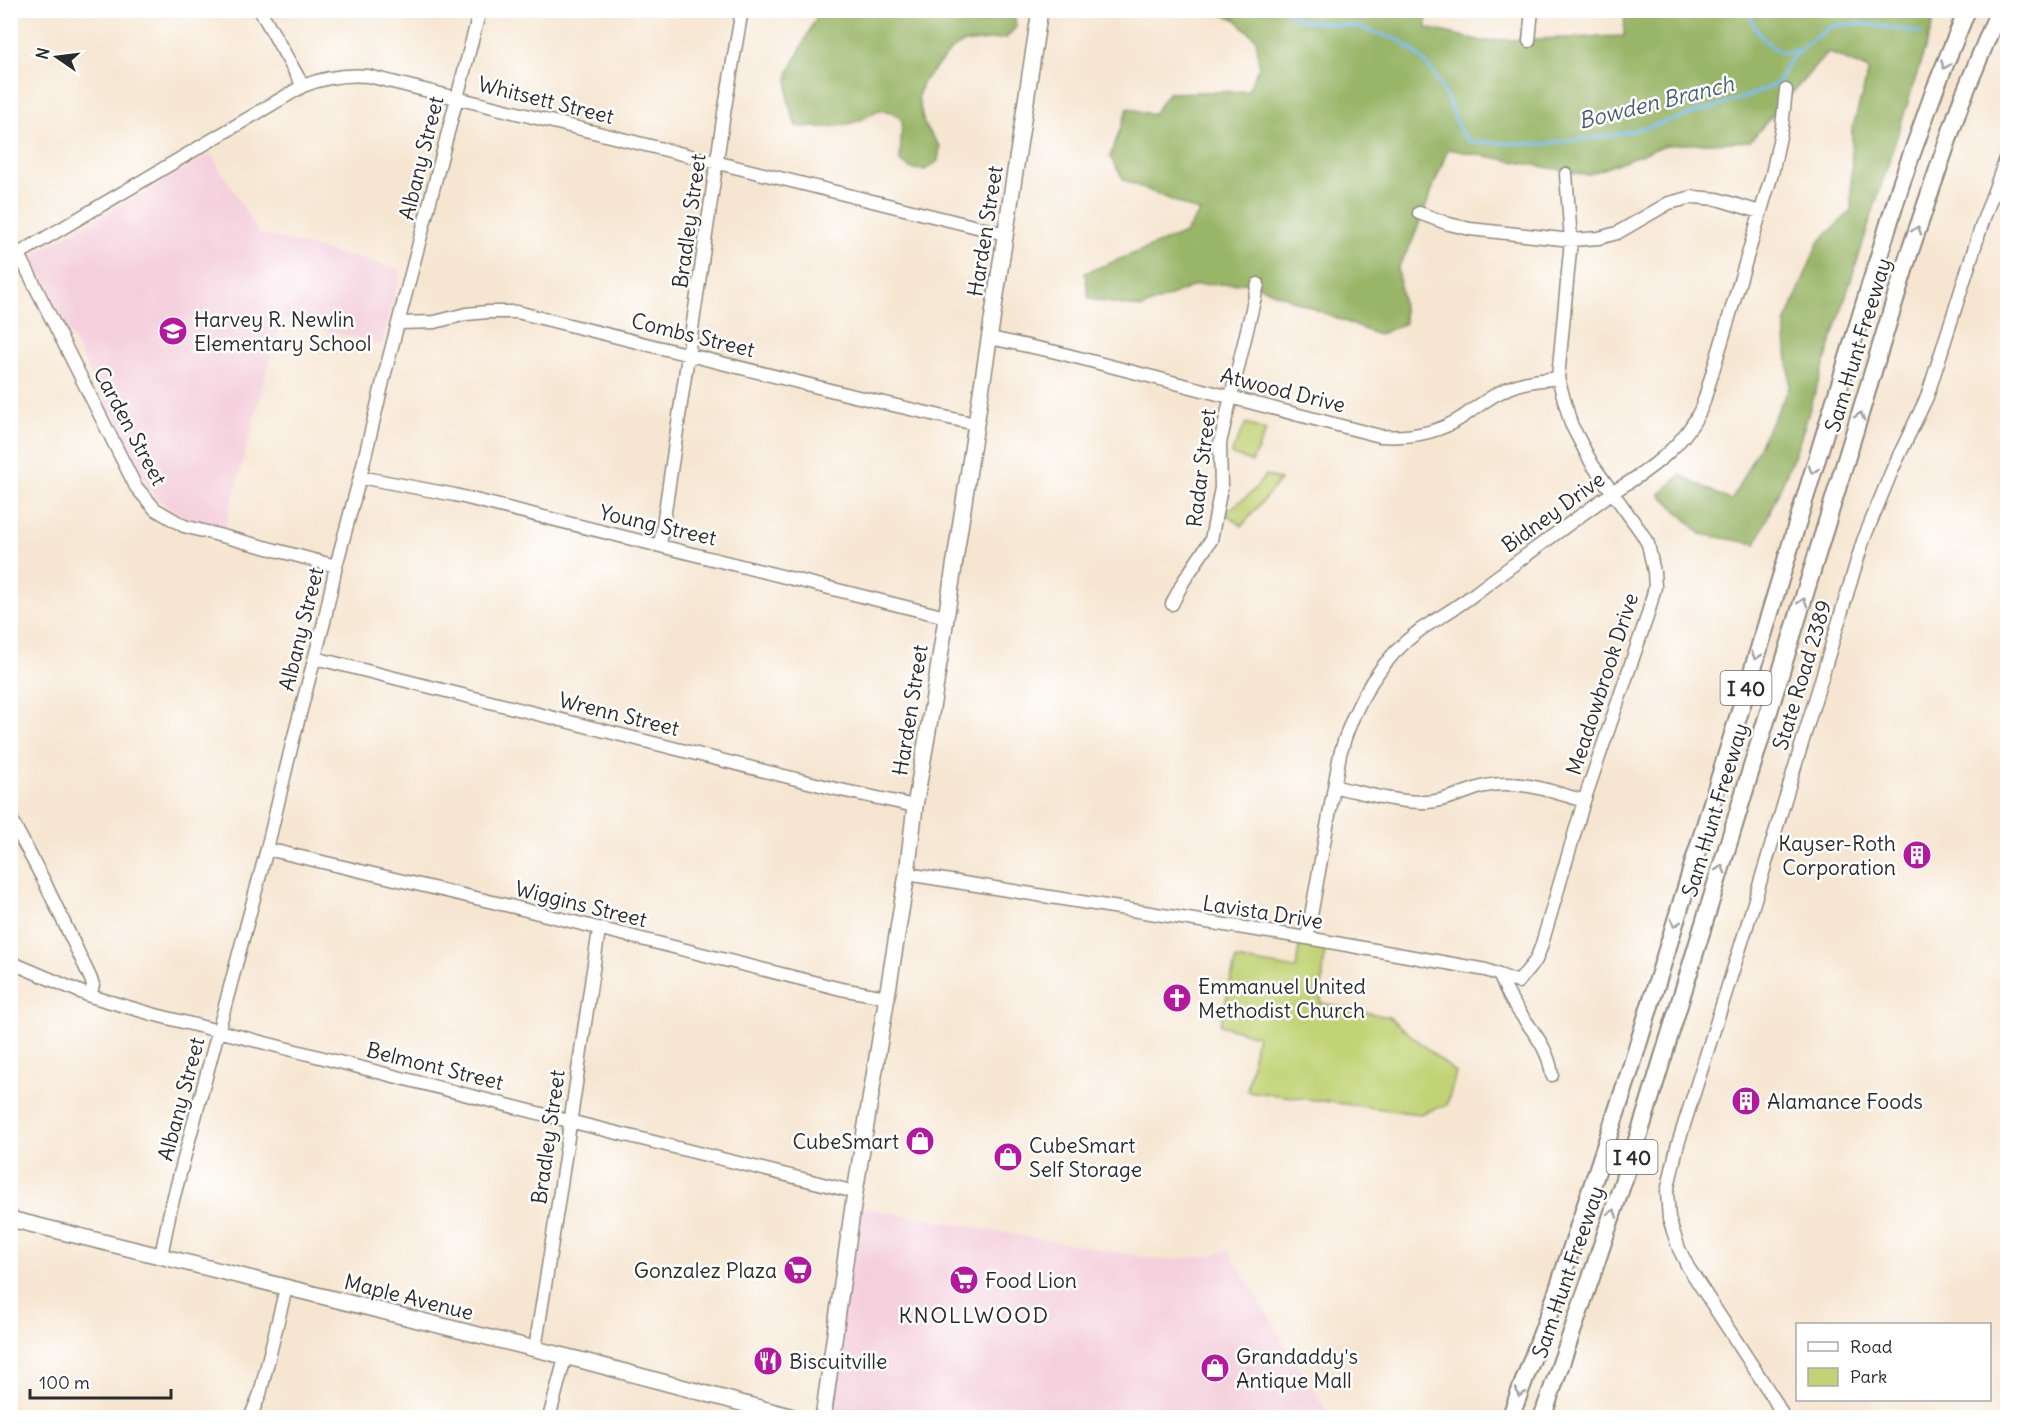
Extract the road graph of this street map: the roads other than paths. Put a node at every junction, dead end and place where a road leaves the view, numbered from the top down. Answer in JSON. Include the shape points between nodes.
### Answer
{"nodes":[{"id":1,"x":260,"y":10,"type":"edge"},
{"id":2,"x":480,"y":10,"type":"edge"},
{"id":3,"x":742,"y":10,"type":"edge"},
{"id":4,"x":1040,"y":10,"type":"edge"},
{"id":5,"x":1532,"y":10,"type":"edge"},
{"id":6,"x":1967,"y":10,"type":"edge"},
{"id":7,"x":1999,"y":10,"type":"edge"},
{"id":8,"x":1529,"y":41,"type":"dead end"},
{"id":9,"x":303,"y":86,"type":"junction"},
{"id":10,"x":1786,"y":90,"type":"dead end"},
{"id":11,"x":456,"y":98,"type":"junction"},
{"id":12,"x":2007,"y":153,"type":"edge"},
{"id":13,"x":717,"y":163,"type":"junction"},
{"id":14,"x":1566,"y":174,"type":"dead end"},
{"id":15,"x":1760,"y":212,"type":"junction"},
{"id":16,"x":1419,"y":213,"type":"dead end"},
{"id":17,"x":1005,"y":234,"type":"junction"},
{"id":18,"x":1571,"y":240,"type":"junction"},
{"id":19,"x":15,"y":257,"type":"edge"},
{"id":20,"x":1258,"y":284,"type":"dead end"},
{"id":21,"x":399,"y":323,"type":"junction"},
{"id":22,"x":990,"y":338,"type":"junction"},
{"id":23,"x":689,"y":354,"type":"junction"},
{"id":24,"x":1558,"y":378,"type":"junction"},
{"id":25,"x":1230,"y":397,"type":"junction"},
{"id":26,"x":975,"y":424,"type":"junction"},
{"id":27,"x":360,"y":477,"type":"junction"},
{"id":28,"x":1613,"y":492,"type":"junction"},
{"id":29,"x":660,"y":545,"type":"junction"},
{"id":30,"x":336,"y":566,"type":"junction"},
{"id":31,"x":1172,"y":604,"type":"dead end"},
{"id":32,"x":946,"y":617,"type":"junction"},
{"id":33,"x":315,"y":658,"type":"junction"},
{"id":34,"x":1336,"y":787,"type":"junction"},
{"id":35,"x":1584,"y":801,"type":"junction"},
{"id":36,"x":915,"y":806,"type":"junction"},
{"id":37,"x":10,"y":817,"type":"edge"},
{"id":38,"x":267,"y":849,"type":"junction"},
{"id":39,"x":907,"y":874,"type":"junction"},
{"id":40,"x":599,"y":930,"type":"junction"},
{"id":41,"x":1307,"y":938,"type":"junction"},
{"id":42,"x":10,"y":962,"type":"edge"},
{"id":43,"x":1499,"y":975,"type":"junction"},
{"id":44,"x":90,"y":996,"type":"junction"},
{"id":45,"x":886,"y":997,"type":"junction"},
{"id":46,"x":219,"y":1032,"type":"junction"},
{"id":47,"x":1552,"y":1075,"type":"dead end"},
{"id":48,"x":569,"y":1121,"type":"junction"},
{"id":49,"x":855,"y":1192,"type":"junction"},
{"id":50,"x":10,"y":1219,"type":"edge"},
{"id":51,"x":161,"y":1256,"type":"junction"},
{"id":52,"x":1594,"y":1269,"type":"junction"},
{"id":53,"x":286,"y":1288,"type":"junction"},
{"id":54,"x":535,"y":1349,"type":"junction"},
{"id":55,"x":565,"y":1358,"type":"junction"},
{"id":56,"x":250,"y":1418,"type":"edge"},
{"id":57,"x":549,"y":1418,"type":"edge"},
{"id":58,"x":797,"y":1418,"type":"edge"},
{"id":59,"x":823,"y":1418,"type":"edge"},
{"id":60,"x":1510,"y":1418,"type":"edge"},
{"id":61,"x":1542,"y":1418,"type":"edge"},
{"id":62,"x":1552,"y":1418,"type":"edge"},
{"id":63,"x":1784,"y":1418,"type":"edge"}],
"edges":[{"from":1,"to":9,"type":"street"},
{"from":2,"to":11,"type":"street","name":"Albany Street"},
{"from":3,"to":13,"type":"street","name":"Bradley Street"},
{"from":4,"to":17,"type":"main road","name":"Harden Street"},
{"from":5,"to":8,"type":"street"},
{"from":6,"to":60,"type":"highway","name":"Sam Hunt Freeway","number":"I 40","one_way":true,"via":[[1908,163],[1629,1074],[1555,1298]]},
{"from":52,"to":7,"type":"highway","name":"Sam Hunt Freeway","number":"I 40","one_way":true,"via":[[1644,1119],[1909,254],[1961,102]]},
{"from":9,"to":11,"type":"street","name":"Whitsett Street","via":[[329,77],[368,76]]},
{"from":9,"to":19,"type":"street","name":"Whitsett Street"},
{"from":10,"to":15,"type":"street","name":"Bidney Drive","via":[[1779,143]]},
{"from":11,"to":13,"type":"street","name":"Whitsett Street"},
{"from":11,"to":21,"type":"street","name":"Albany Street"},
{"from":12,"to":63,"type":"street","name":"State Road 2389","via":[[1927,397],[1863,541],[1677,1147],[1667,1191],[1669,1219],[1688,1267]]},
{"from":13,"to":17,"type":"street","name":"Whitsett Street"},
{"from":13,"to":23,"type":"street","name":"Bradley Street"},
{"from":14,"to":18,"type":"street","name":"Meadowbrook Drive"},
{"from":15,"to":18,"type":"street","via":[[1693,196],[1669,203],[1617,233]]},
{"from":15,"to":28,"type":"street","name":"Bidney Drive","via":[[1700,412],[1671,449],[1640,477]]},
{"from":16,"to":18,"type":"street","via":[[1470,229]]},
{"from":17,"to":22,"type":"main road","name":"Harden Street"},
{"from":18,"to":24,"type":"street","name":"Meadowbrook Drive"},
{"from":19,"to":30,"type":"street","name":"Carden Street","via":[[136,487],[150,504],[184,526]]},
{"from":20,"to":25,"type":"street","name":"Radar Street"},
{"from":21,"to":23,"type":"street","name":"Combs Street","via":[[517,312]]},
{"from":21,"to":27,"type":"street","name":"Albany Street"},
{"from":22,"to":25,"type":"street","name":"Atwood Drive"},
{"from":22,"to":26,"type":"main road","name":"Harden Street"},
{"from":23,"to":26,"type":"street","name":"Combs Street"},
{"from":23,"to":29,"type":"street","name":"Bradley Street"},
{"from":24,"to":25,"type":"street","name":"Atwood Drive","via":[[1518,384],[1450,424],[1412,436],[1380,436]]},
{"from":24,"to":28,"type":"street","name":"Meadowbrook Drive","via":[[1571,424],[1592,464]]},
{"from":25,"to":31,"type":"street","name":"Radar Street","via":[[1220,443],[1221,488],[1211,540]]},
{"from":26,"to":32,"type":"main road","name":"Harden Street"},
{"from":27,"to":29,"type":"street","name":"Young Street","via":[[456,495]]},
{"from":27,"to":30,"type":"street","name":"Albany Street"},
{"from":28,"to":34,"type":"street","name":"Bidney Drive","via":[[1397,650],[1371,683],[1355,712],[1340,754]]},
{"from":28,"to":35,"type":"street","name":"Meadowbrook Drive","via":[[1648,544],[1655,587]]},
{"from":29,"to":32,"type":"street","name":"Young Street"},
{"from":30,"to":33,"type":"street","name":"Albany Street"},
{"from":32,"to":36,"type":"main road","name":"Harden Street"},
{"from":33,"to":36,"type":"street","name":"Wrenn Street"},
{"from":33,"to":38,"type":"street","name":"Albany Street"},
{"from":34,"to":35,"type":"street","via":[[1428,802],[1512,783]]},
{"from":34,"to":41,"type":"street","name":"Bidney Drive"},
{"from":35,"to":43,"type":"street","name":"Meadowbrook Drive","via":[[1536,960],[1518,982]]},
{"from":36,"to":39,"type":"main road","name":"Harden Street"},
{"from":37,"to":44,"type":"street","via":[[90,977]]},
{"from":38,"to":40,"type":"street","name":"Wiggins Street"},
{"from":38,"to":46,"type":"street","name":"Albany Street"},
{"from":39,"to":41,"type":"street","name":"Lavista Drive"},
{"from":39,"to":45,"type":"main road","name":"Harden Street"},
{"from":40,"to":45,"type":"street","name":"Wiggins Street"},
{"from":40,"to":48,"type":"street","name":"Bradley Street"},
{"from":41,"to":43,"type":"street","name":"Lavista Drive"},
{"from":42,"to":44,"type":"street","name":"Belmont Street"},
{"from":43,"to":47,"type":"street","via":[[1550,1059]]},
{"from":44,"to":46,"type":"street","name":"Belmont Street"},
{"from":45,"to":49,"type":"main road","name":"Harden Street"},
{"from":46,"to":48,"type":"street","name":"Belmont Street"},
{"from":46,"to":51,"type":"street","name":"Albany Street"},
{"from":48,"to":49,"type":"street","name":"Belmont Street"},
{"from":48,"to":54,"type":"street","name":"Bradley Street"},
{"from":49,"to":59,"type":"main road","name":"Harden Street"},
{"from":50,"to":51,"type":"main road","name":"Maple Avenue"},
{"from":51,"to":53,"type":"main road","name":"Maple Avenue"},
{"from":52,"to":61,"type":"highway","name":"Sam Hunt Freeway","number":"I 40"},
{"from":52,"to":62,"type":"highway"},
{"from":53,"to":54,"type":"main road","name":"Maple Avenue"},
{"from":53,"to":56,"type":"street","via":[[260,1394]]},
{"from":54,"to":55,"type":"main road","name":"Maple Avenue"},
{"from":55,"to":57,"type":"street"},
{"from":55,"to":58,"type":"main road","name":"Maple Avenue"}]}
